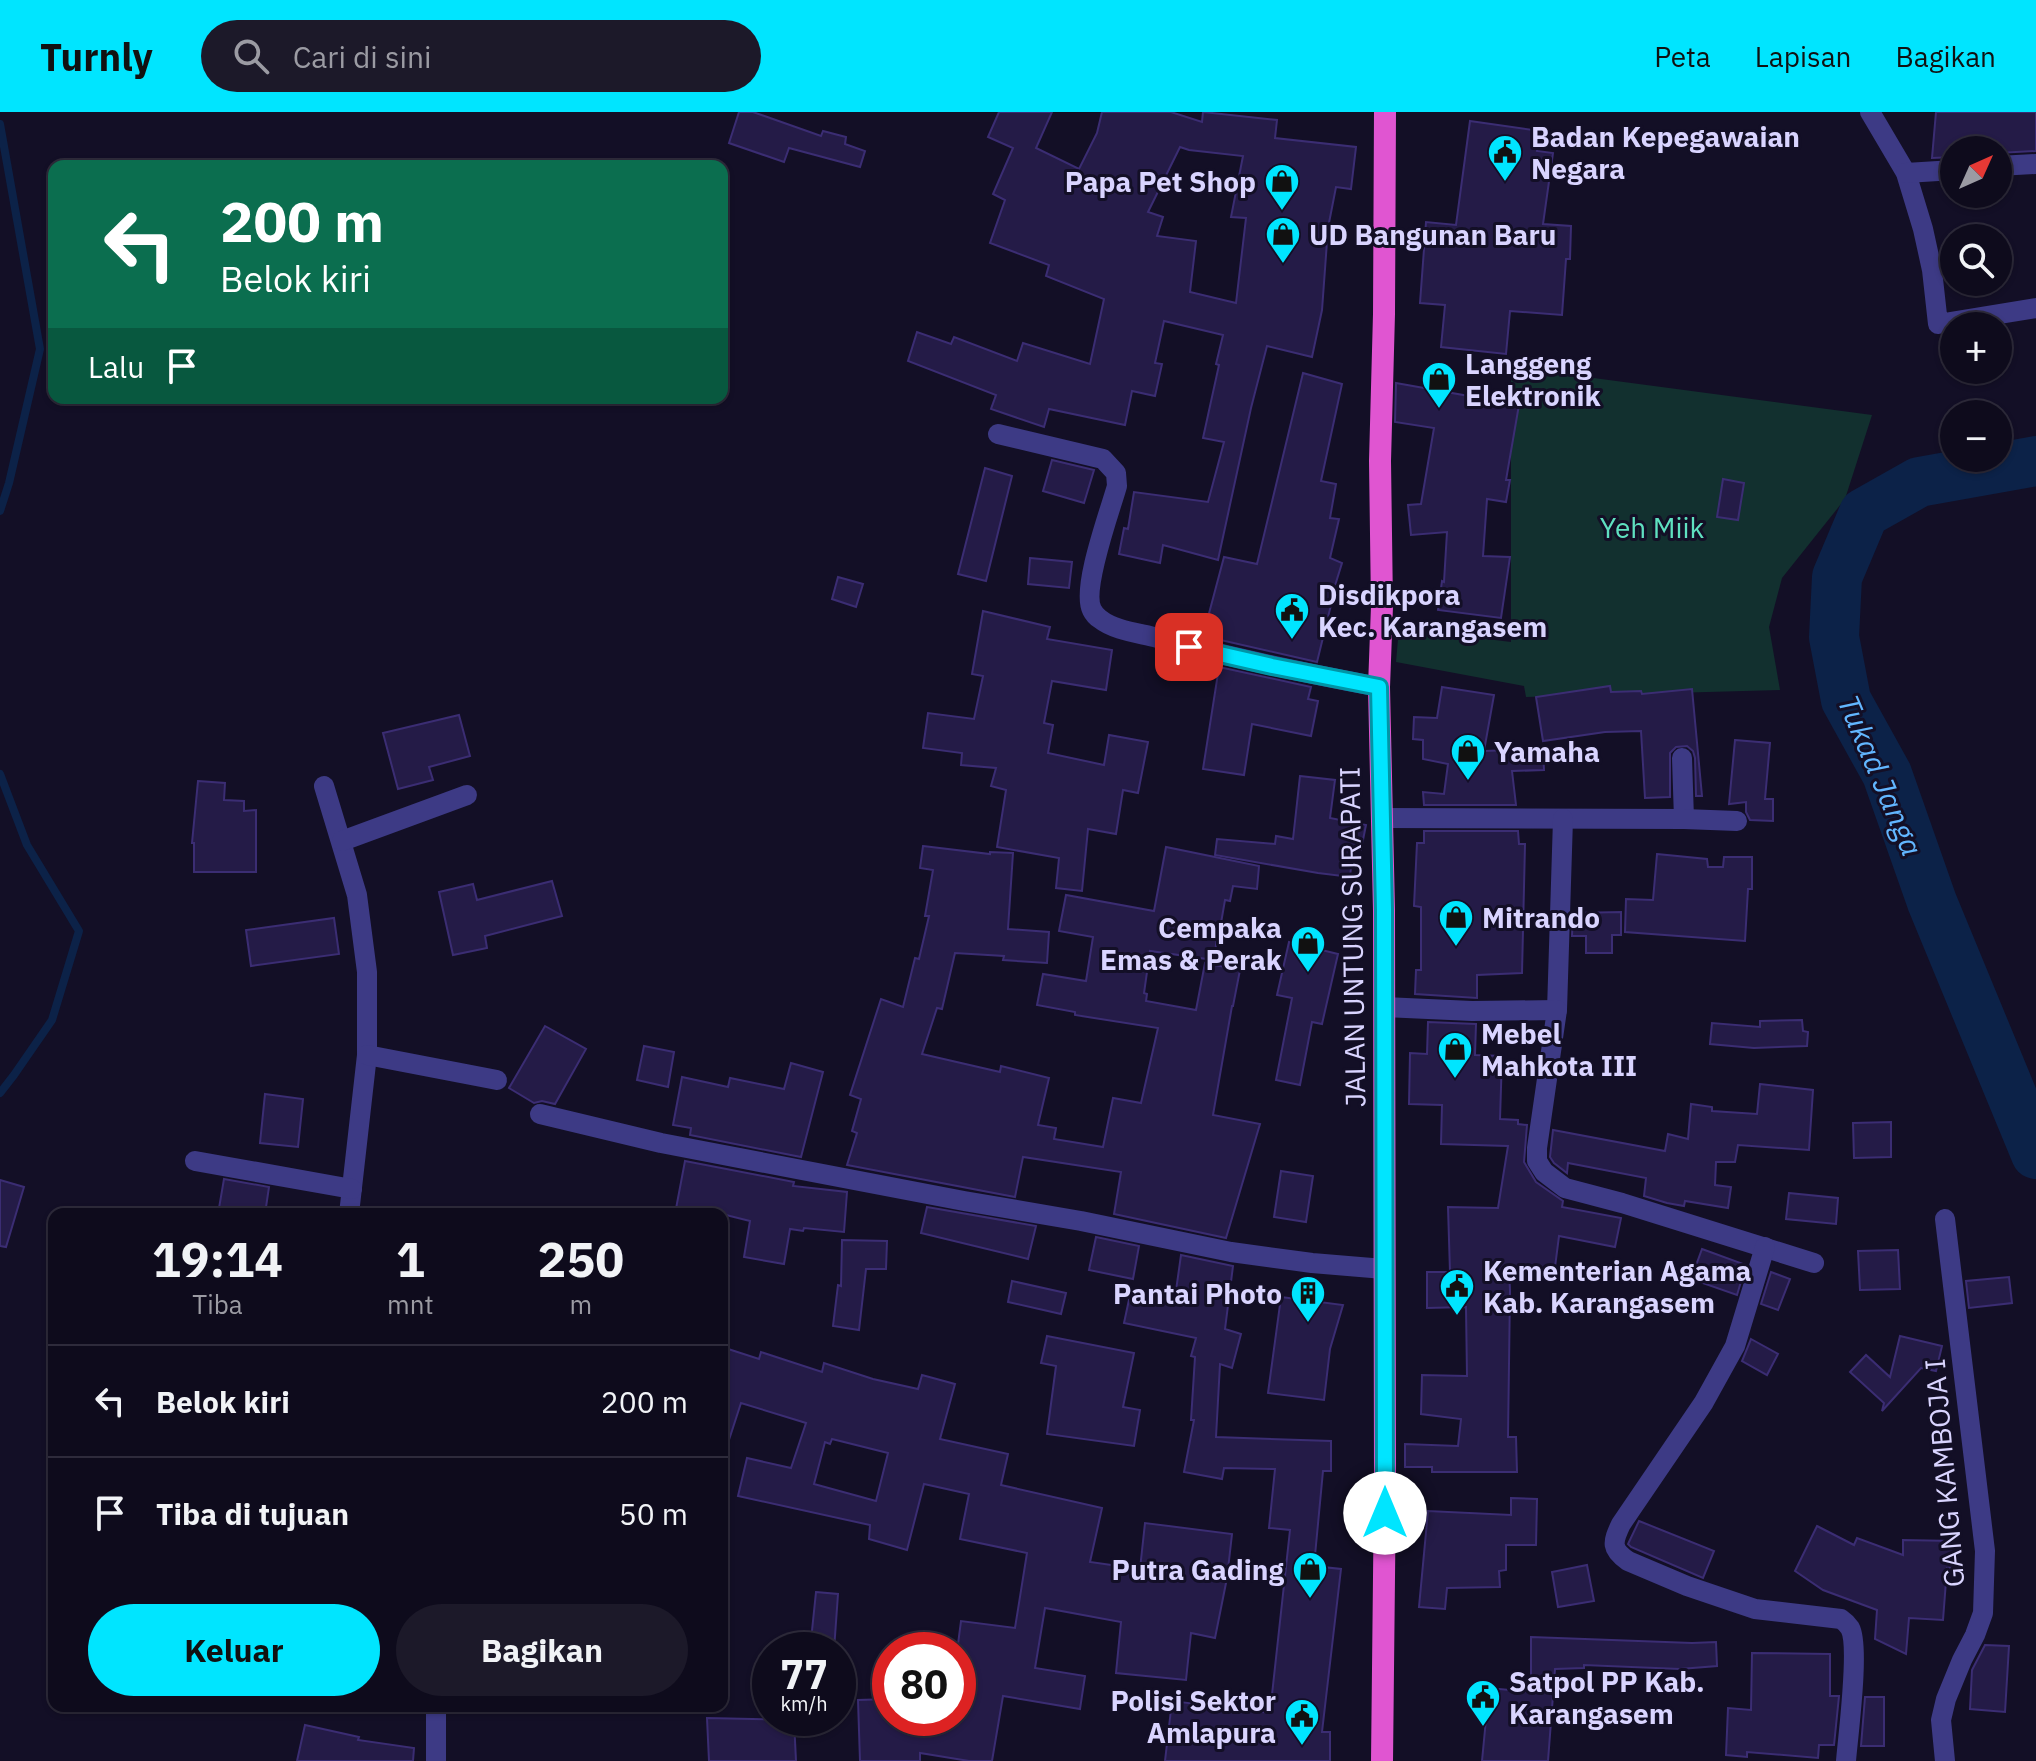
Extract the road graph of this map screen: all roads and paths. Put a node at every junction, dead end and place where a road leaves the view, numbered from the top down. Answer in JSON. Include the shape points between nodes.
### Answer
{"nodes":[{"id":1,"x":1385,"y":112,"type":"edge"},
{"id":2,"x":1870,"y":112,"type":"edge"},
{"id":3,"x":2036,"y":164,"type":"edge"},
{"id":4,"x":2012,"y":165,"type":"edge"},
{"id":5,"x":1940,"y":171,"type":"edge"},
{"id":6,"x":1906,"y":173,"type":"junction"},
{"id":7,"x":2036,"y":308,"type":"edge"},
{"id":8,"x":998,"y":434,"type":"dead end"},
{"id":9,"x":1379,"y":687,"type":"junction"},
{"id":10,"x":1682,"y":758,"type":"dead end"},
{"id":11,"x":324,"y":786,"type":"dead end"},
{"id":12,"x":467,"y":795,"type":"dead end"},
{"id":13,"x":1383,"y":818,"type":"junction"},
{"id":14,"x":1563,"y":819,"type":"junction"},
{"id":15,"x":1684,"y":819,"type":"junction"},
{"id":16,"x":1737,"y":821,"type":"dead end"},
{"id":17,"x":342,"y":841,"type":"junction"},
{"id":18,"x":1384,"y":1007,"type":"junction"},
{"id":19,"x":1557,"y":1010,"type":"junction"},
{"id":20,"x":367,"y":1055,"type":"junction"},
{"id":21,"x":497,"y":1080,"type":"dead end"},
{"id":22,"x":540,"y":1114,"type":"dead end"},
{"id":23,"x":195,"y":1161,"type":"dead end"},
{"id":24,"x":352,"y":1189,"type":"junction"},
{"id":25,"x":350,"y":1208,"type":"edge"},
{"id":26,"x":1945,"y":1219,"type":"dead end"},
{"id":27,"x":1765,"y":1247,"type":"junction"},
{"id":28,"x":1814,"y":1263,"type":"dead end"},
{"id":29,"x":1384,"y":1269,"type":"junction"},
{"id":30,"x":436,"y":1712,"type":"edge"},
{"id":31,"x":436,"y":1761,"type":"edge"},
{"id":32,"x":1382,"y":1761,"type":"edge"},
{"id":33,"x":1846,"y":1761,"type":"edge"},
{"id":34,"x":1945,"y":1761,"type":"edge"}],
"edges":[{"from":1,"to":9,"type":"highway","name":"JALAN UNTUNG SURAPATI"},
{"from":2,"to":6,"type":"street"},
{"from":3,"to":4,"type":"street"},
{"from":5,"to":6,"type":"street"},
{"from":6,"to":7,"type":"street","via":[[1932,270],[1938,324]]},
{"from":8,"to":9,"type":"street","via":[[1103,459],[1116,473],[1117,486],[1090,579],[1091,609],[1100,619],[1189,647]]},
{"from":9,"to":13,"type":"highway","name":"JALAN UNTUNG SURAPATI"},
{"from":10,"to":15,"type":"street"},
{"from":11,"to":17,"type":"street"},
{"from":12,"to":17,"type":"street"},
{"from":13,"to":14,"type":"street"},
{"from":13,"to":18,"type":"highway","name":"JALAN UNTUNG SURAPATI"},
{"from":14,"to":15,"type":"street"},
{"from":14,"to":19,"type":"street"},
{"from":15,"to":16,"type":"street"},
{"from":17,"to":20,"type":"street","via":[[357,895],[367,972]]},
{"from":18,"to":19,"type":"street"},
{"from":18,"to":29,"type":"highway","name":"JALAN UNTUNG SURAPATI"},
{"from":19,"to":27,"type":"street","via":[[1537,1148],[1544,1172],[1565,1188]]},
{"from":20,"to":21,"type":"street"},
{"from":20,"to":24,"type":"street"},
{"from":22,"to":29,"type":"street","via":[[661,1143],[1231,1252]]},
{"from":23,"to":24,"type":"street"},
{"from":24,"to":25,"type":"street"},
{"from":26,"to":34,"type":"street","name":"GANG KAMBOJA I","via":[[1985,1551],[1983,1613],[1941,1720]]},
{"from":27,"to":28,"type":"street"},
{"from":27,"to":33,"type":"street","via":[[1735,1346],[1704,1402],[1621,1524],[1614,1545],[1628,1561],[1712,1595],[1755,1609],[1841,1619],[1849,1626],[1854,1661]]},
{"from":29,"to":32,"type":"highway","name":"JALAN UNTUNG SURAPATI"},
{"from":30,"to":31,"type":"street"}]}
